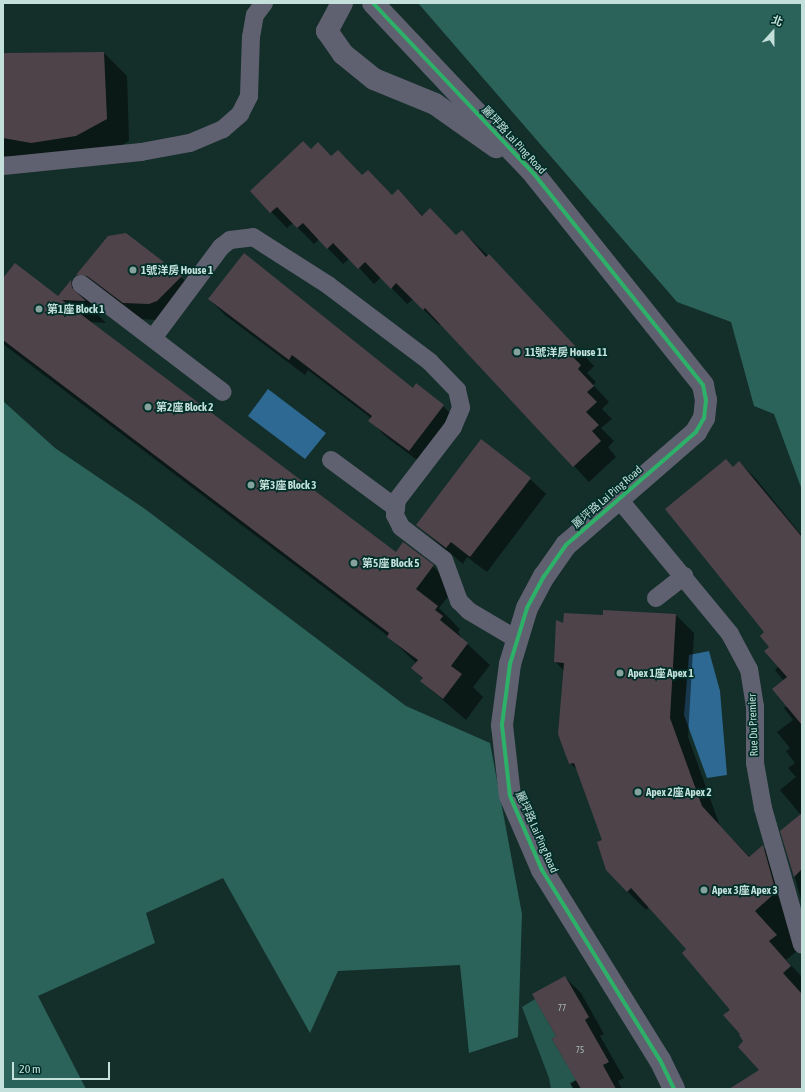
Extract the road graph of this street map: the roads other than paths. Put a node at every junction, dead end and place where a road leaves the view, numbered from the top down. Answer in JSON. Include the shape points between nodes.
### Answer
{"nodes":[{"id":1,"x":264,"y":3,"type":"edge"},
{"id":2,"x":342,"y":3,"type":"edge"},
{"id":3,"x":373,"y":3,"type":"edge"},
{"id":4,"x":3,"y":166,"type":"edge"},
{"id":5,"x":534,"y":174,"type":"junction"},
{"id":6,"x":81,"y":284,"type":"dead end"},
{"id":7,"x":153,"y":338,"type":"junction"},
{"id":8,"x":223,"y":392,"type":"dead end"},
{"id":9,"x":331,"y":460,"type":"dead end"},
{"id":10,"x":618,"y":498,"type":"junction"},
{"id":11,"x":396,"y":508,"type":"junction"},
{"id":12,"x":684,"y":576,"type":"junction"},
{"id":13,"x":656,"y":598,"type":"dead end"},
{"id":14,"x":518,"y":640,"type":"junction"},
{"id":15,"x":802,"y":945,"type":"edge"},
{"id":16,"x":674,"y":1089,"type":"edge"}],
"edges":[{"from":1,"to":4,"type":"lane","via":[[255,15],[250,37],[249,96],[240,114],[223,129],[190,143],[141,152]]},
{"from":2,"to":5,"type":"street","name":"麗坪路 Lai Ping Road","via":[[327,31],[343,54],[374,79],[435,104]]},
{"from":3,"to":5,"type":"street","name":"麗坪路 Lai Ping Road"},
{"from":5,"to":10,"type":"street","name":"麗坪路 Lai Ping Road","via":[[703,385],[704,418],[696,432]]},
{"from":6,"to":7,"type":"lane"},
{"from":7,"to":8,"type":"lane"},
{"from":7,"to":11,"type":"lane","via":[[221,247],[230,240],[253,237],[328,285],[430,362],[457,390],[461,401],[459,418],[397,500]]},
{"from":9,"to":11,"type":"lane"},
{"from":10,"to":12,"type":"lane","name":"Rue Du Premier"},
{"from":10,"to":14,"type":"street","name":"麗坪路 Lai Ping Road","via":[[566,545],[544,576],[527,608]]},
{"from":11,"to":14,"type":"lane","via":[[395,515],[401,528],[444,560],[459,601],[480,619]]},
{"from":12,"to":13,"type":"lane"},
{"from":12,"to":15,"type":"lane","name":"Rue Du Premier","via":[[730,634],[749,669],[755,707],[755,763],[762,801]]},
{"from":14,"to":16,"type":"street","name":"麗坪路 Lai Ping Road","via":[[510,664],[502,725],[510,796],[542,870],[660,1060]]}]}
